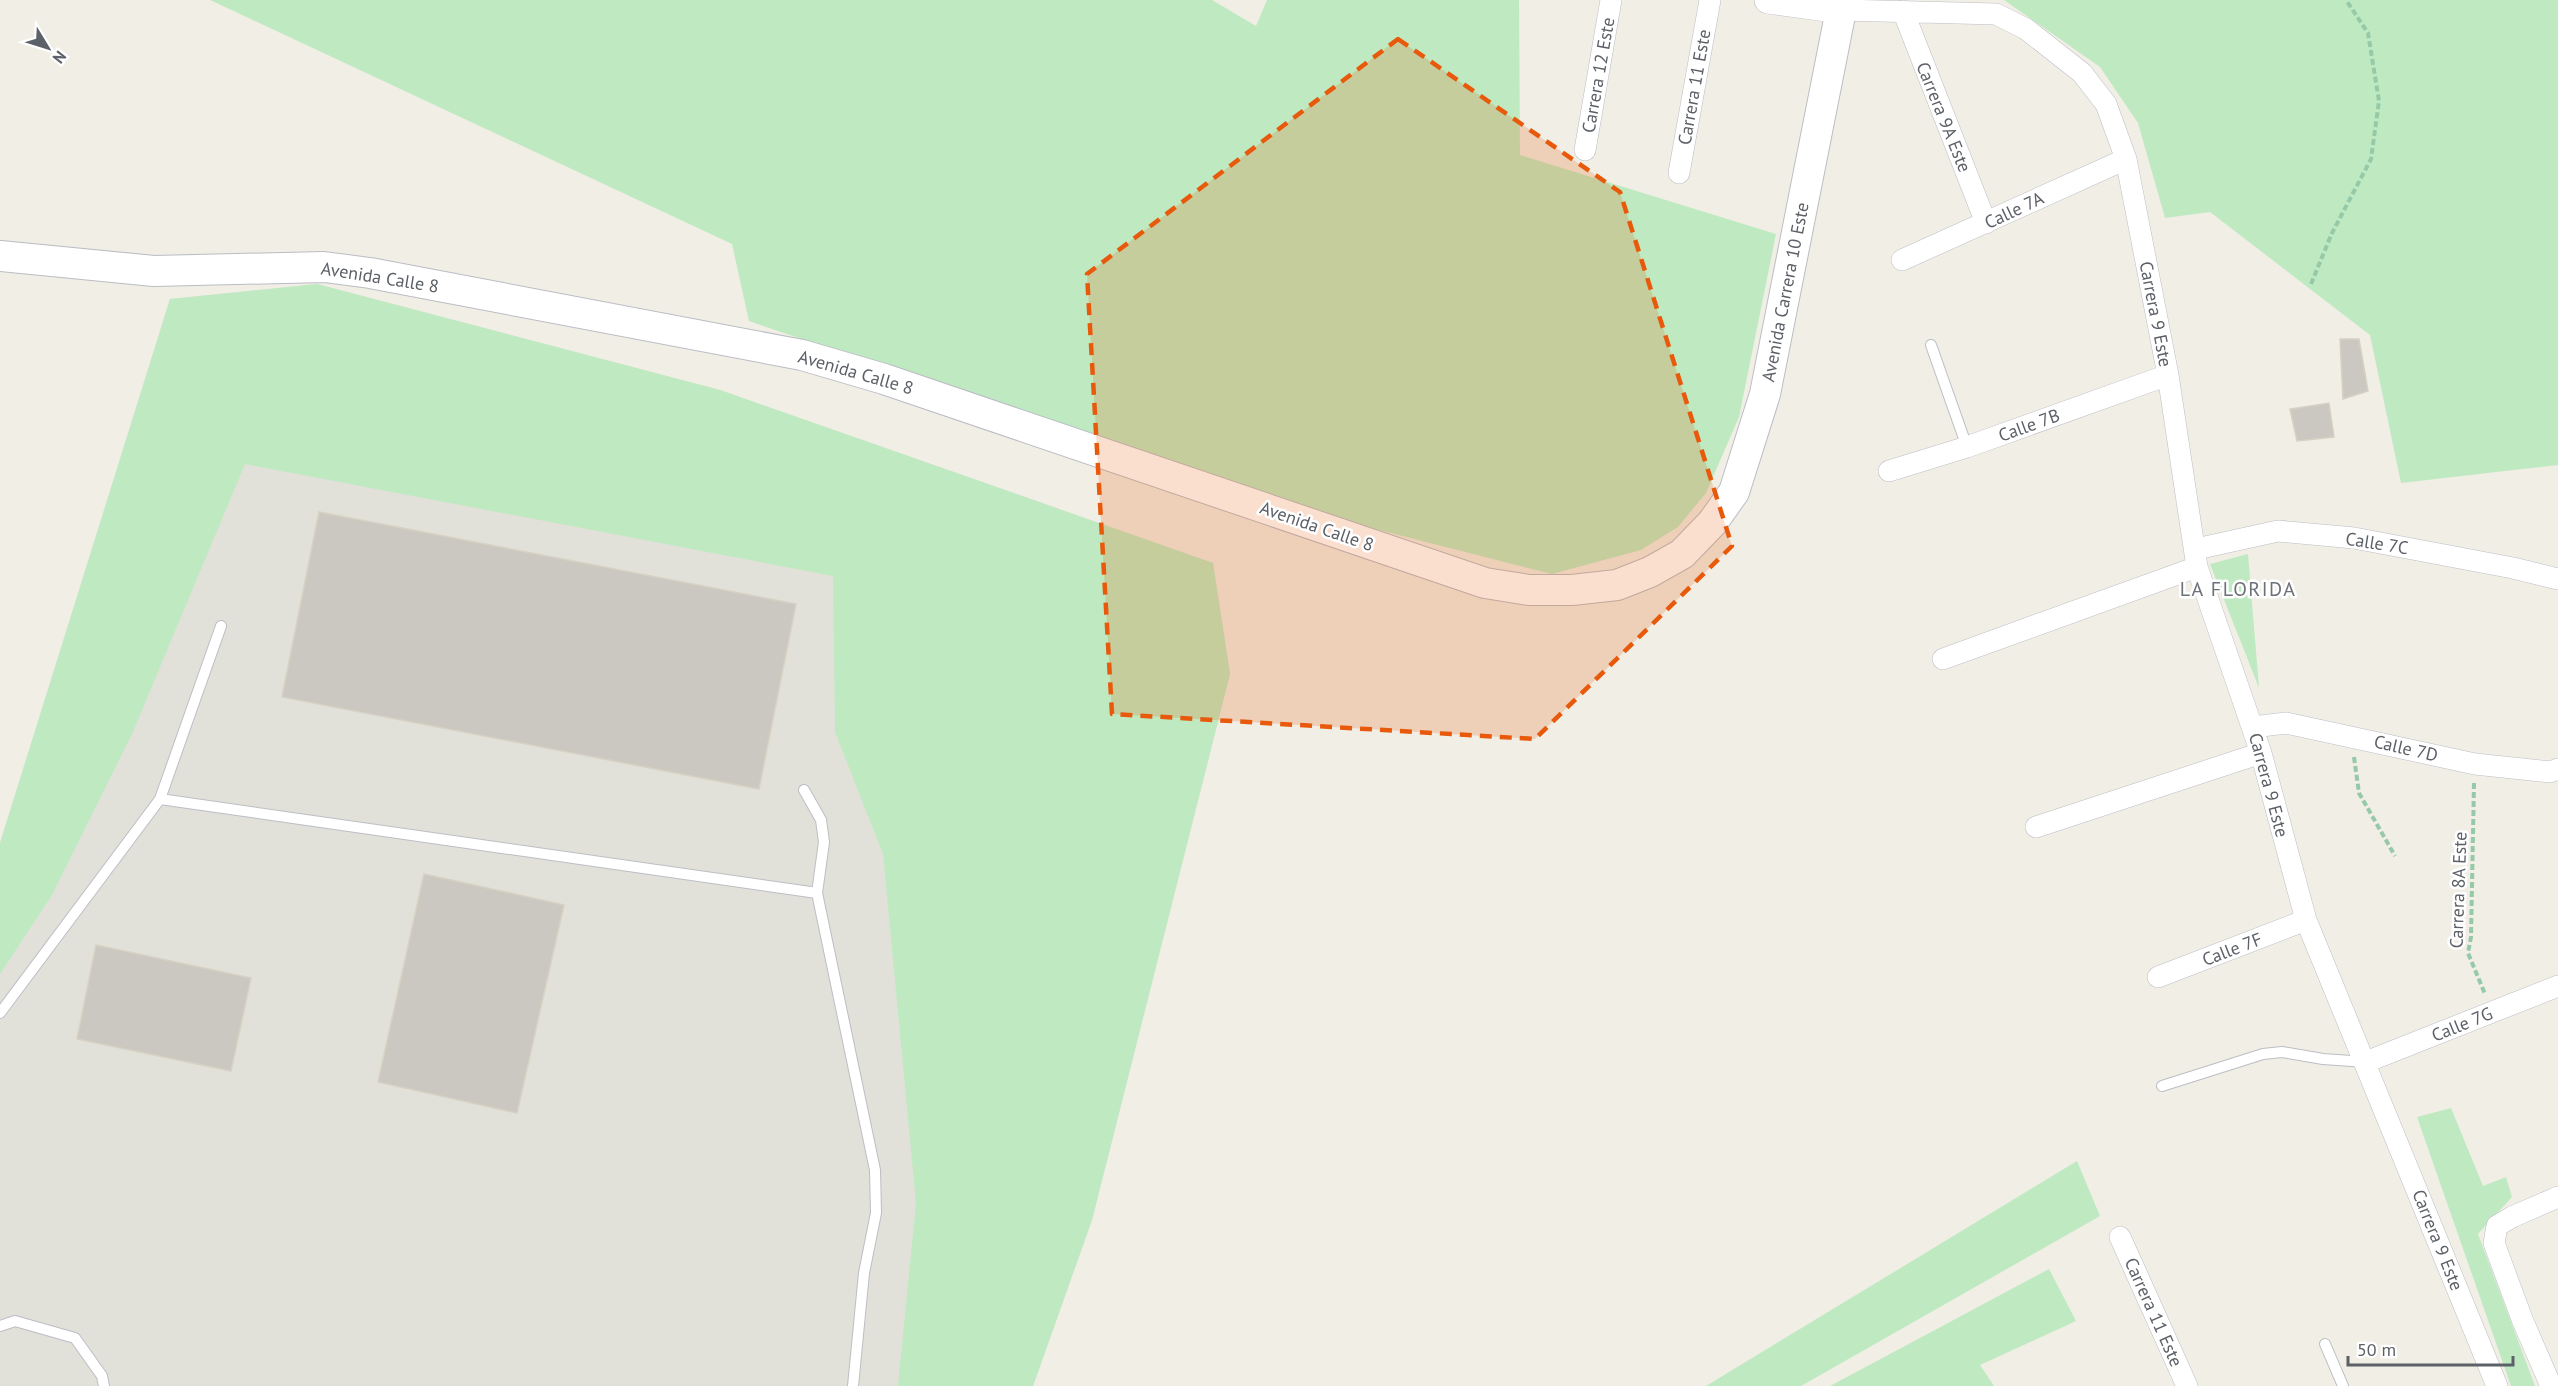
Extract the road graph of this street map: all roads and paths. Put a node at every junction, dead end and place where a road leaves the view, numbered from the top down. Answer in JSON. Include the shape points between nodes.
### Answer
{"nodes":[{"id":1,"x":1611,"y":0,"type":"edge"},
{"id":2,"x":1710,"y":0,"type":"edge"},
{"id":3,"x":1768,"y":0,"type":"edge"},
{"id":4,"x":2346,"y":0,"type":"edge"},
{"id":5,"x":1845,"y":5,"type":"edge"},
{"id":6,"x":1903,"y":11,"type":"junction"},
{"id":7,"x":1585,"y":150,"type":"dead end"},
{"id":8,"x":2126,"y":159,"type":"junction"},
{"id":9,"x":1678,"y":173,"type":"dead end"},
{"id":10,"x":1986,"y":223,"type":"junction"},
{"id":11,"x":0,"y":256,"type":"edge"},
{"id":12,"x":1902,"y":260,"type":"dead end"},
{"id":13,"x":2311,"y":284,"type":"dead end"},
{"id":14,"x":1931,"y":345,"type":"dead end"},
{"id":15,"x":2168,"y":375,"type":"junction"},
{"id":16,"x":1967,"y":447,"type":"junction"},
{"id":17,"x":1889,"y":471,"type":"dead end"},
{"id":18,"x":1682,"y":554,"type":"joint"},
{"id":19,"x":2196,"y":558,"type":"junction"},
{"id":20,"x":2558,"y":579,"type":"edge"},
{"id":21,"x":221,"y":626,"type":"dead end"},
{"id":22,"x":1942,"y":658,"type":"dead end"},
{"id":23,"x":2253,"y":727,"type":"junction"},
{"id":24,"x":2350,"y":735,"type":"junction"},
{"id":25,"x":2261,"y":753,"type":"junction"},
{"id":26,"x":2475,"y":764,"type":"junction"},
{"id":27,"x":2558,"y":769,"type":"edge"},
{"id":28,"x":804,"y":790,"type":"dead end"},
{"id":29,"x":160,"y":799,"type":"junction"},
{"id":30,"x":2036,"y":827,"type":"dead end"},
{"id":31,"x":2395,"y":856,"type":"dead end"},
{"id":32,"x":817,"y":893,"type":"junction"},
{"id":33,"x":2306,"y":920,"type":"junction"},
{"id":34,"x":2158,"y":977,"type":"dead end"},
{"id":35,"x":2558,"y":986,"type":"edge"},
{"id":36,"x":2492,"y":1011,"type":"junction"},
{"id":37,"x":0,"y":1013,"type":"edge"},
{"id":38,"x":2366,"y":1062,"type":"junction"},
{"id":39,"x":2162,"y":1086,"type":"dead end"},
{"id":40,"x":2558,"y":1197,"type":"edge"},
{"id":41,"x":2120,"y":1237,"type":"dead end"},
{"id":42,"x":0,"y":1326,"type":"edge"},
{"id":43,"x":2325,"y":1344,"type":"dead end"},
{"id":44,"x":104,"y":1386,"type":"edge"},
{"id":45,"x":853,"y":1386,"type":"edge"},
{"id":46,"x":2187,"y":1386,"type":"edge"},
{"id":47,"x":2343,"y":1386,"type":"edge"},
{"id":48,"x":2497,"y":1386,"type":"edge"},
{"id":49,"x":2551,"y":1386,"type":"edge"}],
"edges":[{"from":1,"to":7,"type":"street","name":"Carrera 12 Este"},
{"from":2,"to":9,"type":"street","name":"Carrera 11 Este"},
{"from":3,"to":5,"type":"street"},
{"from":4,"to":13,"type":"path","via":[[2368,33],[2379,101],[2371,159]]},
{"from":5,"to":6,"type":"street"},
{"from":5,"to":18,"type":"main road","name":"Avenida Carrera 10 Este","via":[[1765,394],[1734,492],[1712,523]]},
{"from":6,"to":8,"type":"street","name":"Carrera 9 Este","via":[[1996,14],[2026,29],[2082,73],[2106,104]]},
{"from":6,"to":10,"type":"street","name":"Carrera 9A Este"},
{"from":8,"to":10,"type":"street","name":"Calle 7A"},
{"from":8,"to":15,"type":"street","name":"Carrera 9 Este"},
{"from":10,"to":12,"type":"street","name":"Calle 7A"},
{"from":11,"to":18,"type":"main road","name":"Avenida Calle 8","via":[[154,271],[324,267],[802,355],[1485,583],[1529,590],[1617,585]]},
{"from":14,"to":16,"type":"lane"},
{"from":15,"to":16,"type":"street","name":"Calle 7B"},
{"from":15,"to":19,"type":"street","name":"Carrera 9 Este"},
{"from":16,"to":17,"type":"street","name":"Calle 7B"},
{"from":19,"to":20,"type":"street","name":"Calle 7C","via":[[2278,531],[2354,538]]},
{"from":19,"to":22,"type":"street","name":"Calle 7C"},
{"from":19,"to":23,"type":"street","name":"Carrera 9 Este"},
{"from":21,"to":29,"type":"lane"},
{"from":23,"to":24,"type":"street","name":"Calle 7D","via":[[2286,723]]},
{"from":23,"to":25,"type":"street","name":"Carrera 9 Este"},
{"from":24,"to":26,"type":"street","name":"Calle 7D"},
{"from":24,"to":31,"type":"path","via":[[2359,793]]},
{"from":25,"to":30,"type":"street"},
{"from":25,"to":33,"type":"street","name":"Carrera 9 Este"},
{"from":26,"to":27,"type":"street","name":"Calle 7D","via":[[2550,772]]},
{"from":26,"to":36,"type":"path","name":"Carrera 8A Este","via":[[2468,953]]},
{"from":28,"to":32,"type":"lane","via":[[821,820],[824,842]]},
{"from":29,"to":32,"type":"lane"},
{"from":29,"to":37,"type":"lane"},
{"from":32,"to":45,"type":"lane","via":[[875,1170],[876,1213],[864,1273]]},
{"from":33,"to":34,"type":"street","name":"Calle 7F"},
{"from":33,"to":38,"type":"street","name":"Carrera 9 Este"},
{"from":35,"to":36,"type":"street","name":"Calle 7G"},
{"from":36,"to":38,"type":"street","name":"Calle 7G"},
{"from":38,"to":39,"type":"lane","via":[[2282,1052],[2263,1054]]},
{"from":38,"to":48,"type":"street","name":"Carrera 9 Este"},
{"from":40,"to":49,"type":"street","via":[[2511,1216],[2497,1226],[2494,1243]]},
{"from":41,"to":46,"type":"street","name":"Carrera 11 Este"},
{"from":42,"to":44,"type":"lane","via":[[15,1321],[75,1338],[102,1376]]},
{"from":43,"to":47,"type":"lane"}]}
